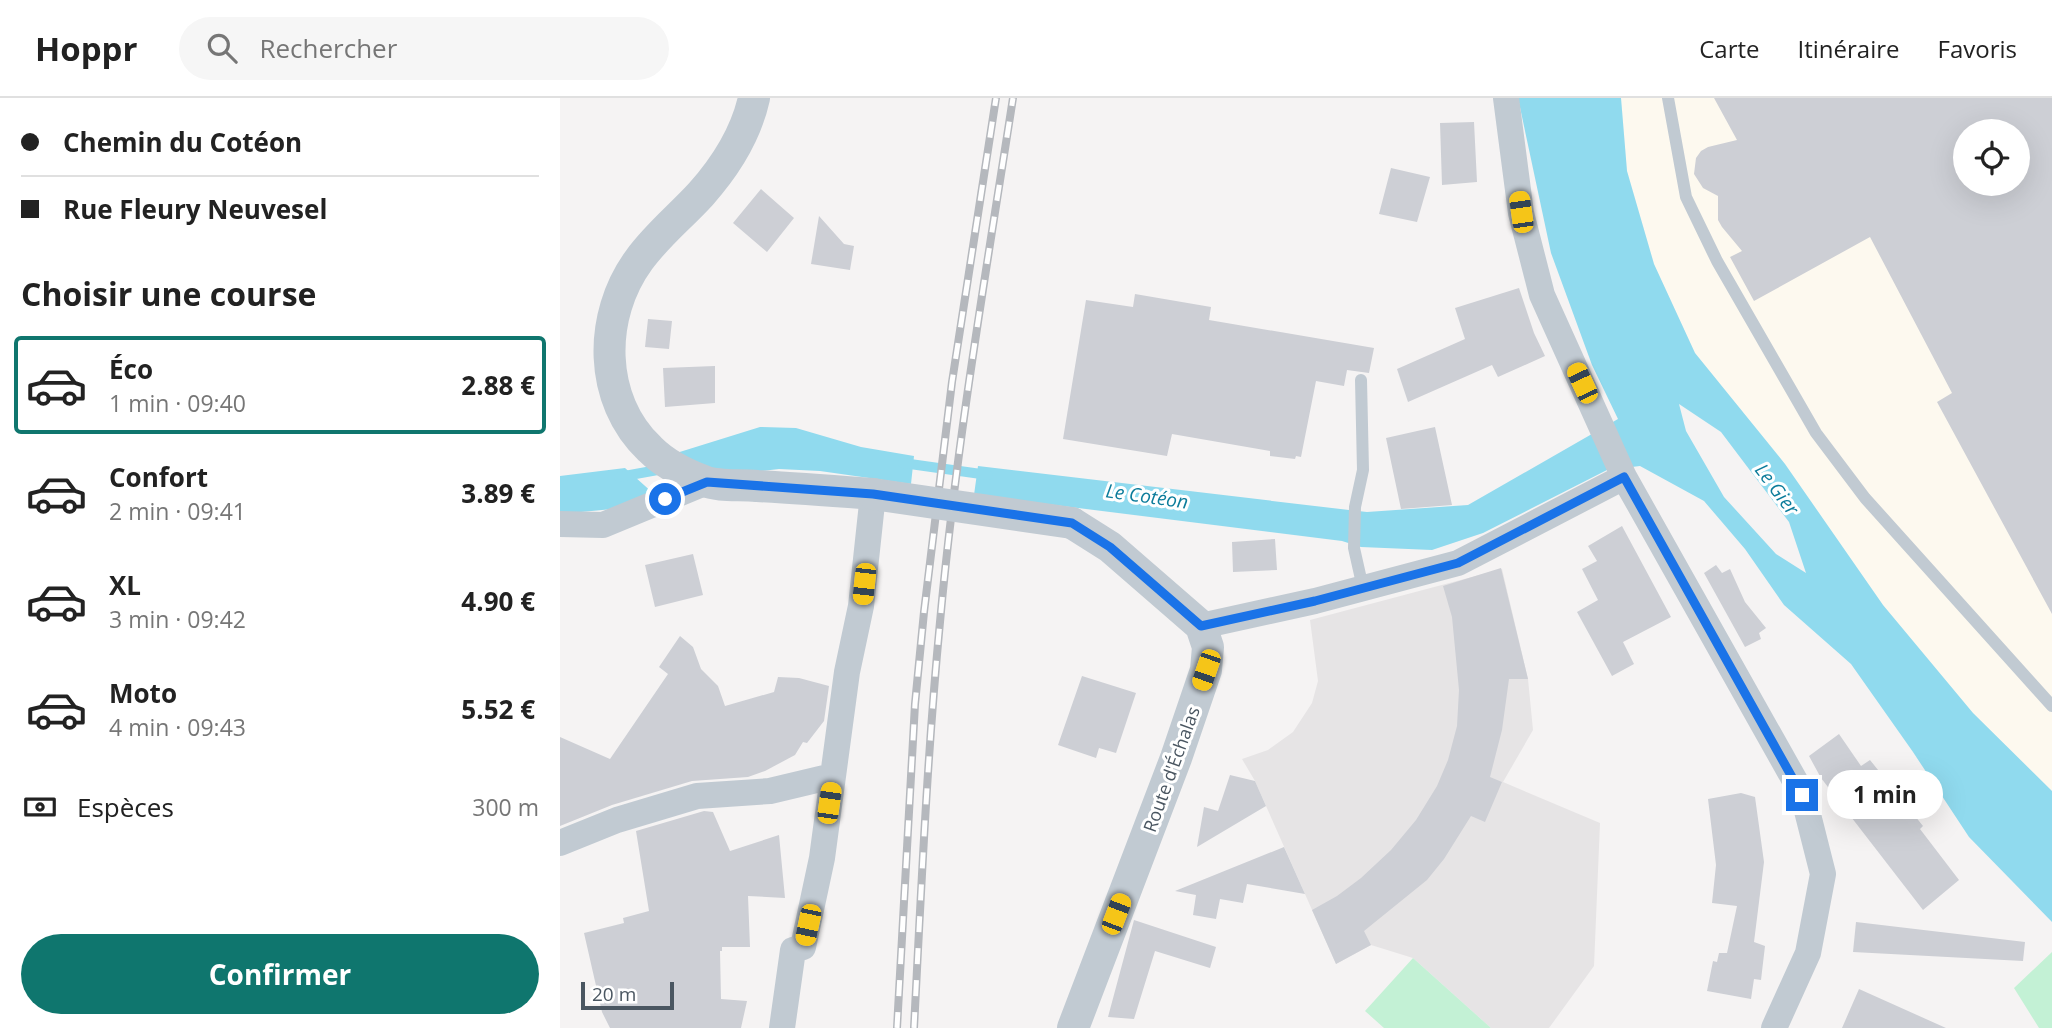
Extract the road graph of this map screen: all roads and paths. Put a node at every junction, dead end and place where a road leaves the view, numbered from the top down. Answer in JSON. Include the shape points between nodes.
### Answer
{"nodes":[{"id":1,"x":754,"y":98,"type":"edge"},
{"id":2,"x":1506,"y":98,"type":"edge"},
{"id":3,"x":1668,"y":98,"type":"edge"},
{"id":4,"x":1361,"y":380,"type":"dead end"},
{"id":5,"x":1624,"y":477,"type":"junction"},
{"id":6,"x":707,"y":482,"type":"junction"},
{"id":7,"x":873,"y":494,"type":"junction"},
{"id":8,"x":560,"y":524,"type":"edge"},
{"id":9,"x":1363,"y":589,"type":"junction"},
{"id":10,"x":1201,"y":626,"type":"junction"},
{"id":11,"x":2052,"y":706,"type":"edge"},
{"id":12,"x":833,"y":776,"type":"junction"},
{"id":13,"x":560,"y":843,"type":"edge"},
{"id":14,"x":782,"y":1028,"type":"edge"},
{"id":15,"x":1073,"y":1028,"type":"edge"},
{"id":16,"x":1774,"y":1028,"type":"edge"}],
"edges":[{"from":1,"to":6,"type":"street","via":[[747,123],[721,169],[636,263],[614,315],[610,342],[615,397],[638,436],[670,465]]},
{"from":2,"to":5,"type":"street","via":[[1521,212],[1542,295]]},
{"from":3,"to":11,"type":"lane","via":[[1686,197],[1717,261],[1816,433],[1865,498]]},
{"from":4,"to":9,"type":"lane","via":[[1363,470],[1355,507],[1354,548]]},
{"from":5,"to":9,"type":"street","via":[[1458,563]]},
{"from":5,"to":16,"type":"street","via":[[1802,795],[1823,874],[1808,953]]},
{"from":6,"to":7,"type":"street"},
{"from":6,"to":8,"type":"street","via":[[603,524]]},
{"from":7,"to":10,"type":"street","bridge":true,"via":[[1072,523],[1110,547]]},
{"from":7,"to":12,"type":"street","via":[[861,606]]},
{"from":9,"to":10,"type":"street"},
{"from":10,"to":15,"type":"street","name":"Route d'Échalas","via":[[1208,648],[1206,670]]},
{"from":12,"to":13,"type":"street","via":[[770,790],[697,796]]},
{"from":12,"to":14,"type":"street","via":[[822,858],[803,947],[793,950]]}]}
